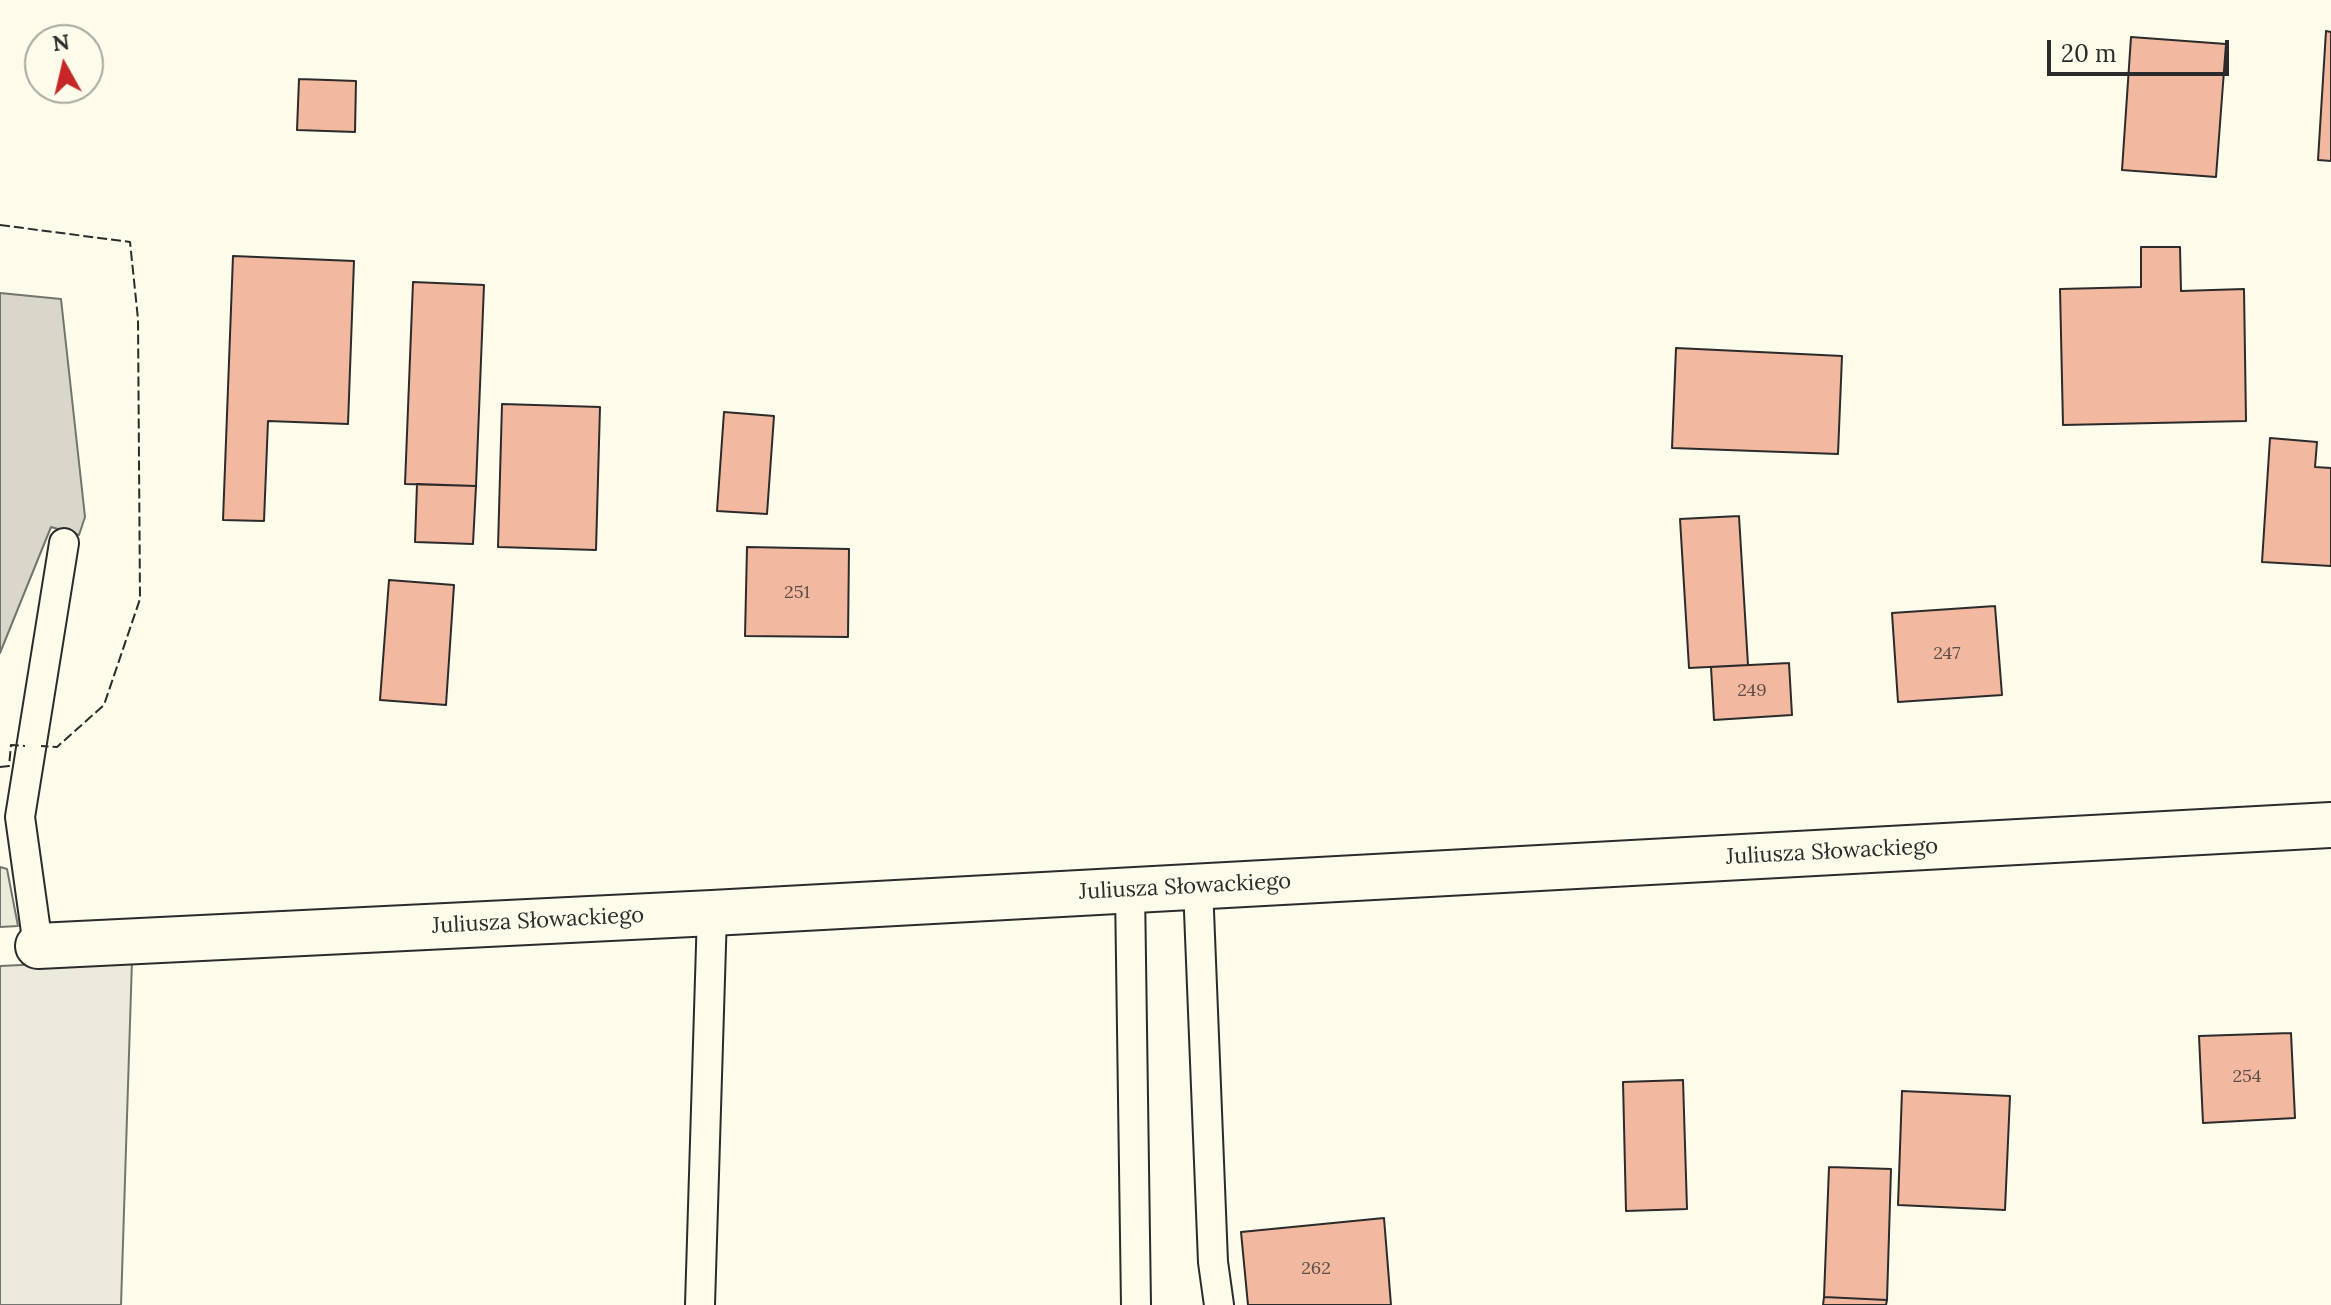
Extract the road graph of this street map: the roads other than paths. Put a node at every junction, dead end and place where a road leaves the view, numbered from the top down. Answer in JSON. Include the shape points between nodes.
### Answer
{"nodes":[{"id":1,"x":64,"y":543,"type":"dead end"},
{"id":2,"x":10,"y":818,"type":"edge"},
{"id":3,"x":2331,"y":825,"type":"edge"},
{"id":4,"x":1198,"y":886,"type":"junction"},
{"id":5,"x":1130,"y":890,"type":"junction"},
{"id":6,"x":712,"y":913,"type":"junction"},
{"id":7,"x":38,"y":946,"type":"joint"},
{"id":8,"x":700,"y":1305,"type":"edge"},
{"id":9,"x":1136,"y":1305,"type":"edge"},
{"id":10,"x":1219,"y":1305,"type":"edge"}],
"edges":[{"from":1,"to":2,"type":"lane"},
{"from":2,"to":7,"type":"lane"},
{"from":3,"to":4,"type":"street","name":"Juliusza Słowackiego"},
{"from":4,"to":5,"type":"street","name":"Juliusza Słowackiego"},
{"from":4,"to":10,"type":"lane"},
{"from":5,"to":6,"type":"street","name":"Juliusza Słowackiego"},
{"from":5,"to":9,"type":"lane"},
{"from":6,"to":7,"type":"street","name":"Juliusza Słowackiego"},
{"from":6,"to":8,"type":"lane"}]}
